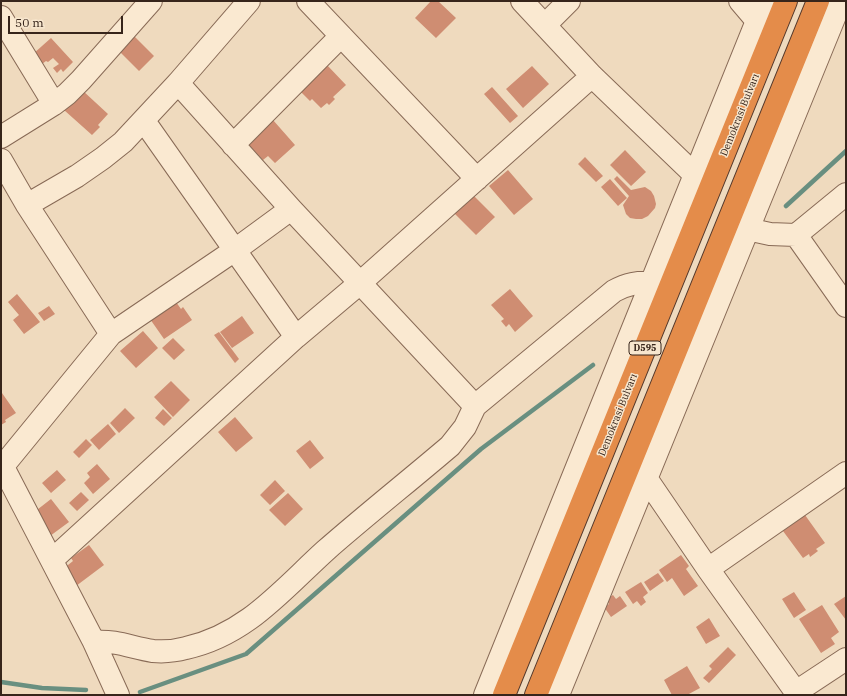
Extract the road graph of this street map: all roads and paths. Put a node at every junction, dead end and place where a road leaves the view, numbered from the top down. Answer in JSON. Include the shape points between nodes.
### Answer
{"nodes":[{"id":1,"x":151,"y":1,"type":"edge"},
{"id":2,"x":249,"y":1,"type":"edge"},
{"id":3,"x":308,"y":1,"type":"edge"},
{"id":4,"x":522,"y":1,"type":"edge"},
{"id":5,"x":569,"y":1,"type":"edge"},
{"id":6,"x":740,"y":1,"type":"edge"},
{"id":7,"x":786,"y":1,"type":"edge"},
{"id":8,"x":818,"y":1,"type":"edge"},
{"id":9,"x":841,"y":1,"type":"edge"},
{"id":10,"x":761,"y":11,"type":"edge"},
{"id":11,"x":1,"y":17,"type":"edge"},
{"id":12,"x":545,"y":25,"type":"junction"},
{"id":13,"x":341,"y":36,"type":"junction"},
{"id":14,"x":592,"y":76,"type":"junction"},
{"id":15,"x":178,"y":83,"type":"junction"},
{"id":16,"x":54,"y":104,"type":"junction"},
{"id":17,"x":144,"y":121,"type":"junction"},
{"id":18,"x":1,"y":137,"type":"edge"},
{"id":19,"x":233,"y":145,"type":"junction"},
{"id":20,"x":1,"y":160,"type":"edge"},
{"id":21,"x":695,"y":175,"type":"junction"},
{"id":22,"x":477,"y":179,"type":"junction"},
{"id":23,"x":846,"y":194,"type":"edge"},
{"id":24,"x":27,"y":205,"type":"junction"},
{"id":25,"x":291,"y":209,"type":"junction"},
{"id":26,"x":747,"y":229,"type":"junction"},
{"id":27,"x":796,"y":235,"type":"junction"},
{"id":28,"x":235,"y":250,"type":"junction"},
{"id":29,"x":360,"y":283,"type":"junction"},
{"id":30,"x":652,"y":283,"type":"junction"},
{"id":31,"x":846,"y":306,"type":"edge"},
{"id":32,"x":111,"y":334,"type":"junction"},
{"id":33,"x":296,"y":337,"type":"junction"},
{"id":34,"x":475,"y":406,"type":"junction"},
{"id":35,"x":2,"y":465,"type":"edge"},
{"id":36,"x":846,"y":473,"type":"edge"},
{"id":37,"x":646,"y":478,"type":"junction"},
{"id":38,"x":52,"y":560,"type":"junction"},
{"id":39,"x":708,"y":569,"type":"junction"},
{"id":40,"x":94,"y":642,"type":"junction"},
{"id":41,"x":846,"y":659,"type":"edge"},
{"id":42,"x":797,"y":693,"type":"edge"},
{"id":43,"x":118,"y":695,"type":"edge"},
{"id":44,"x":485,"y":695,"type":"edge"},
{"id":45,"x":504,"y":695,"type":"edge"},
{"id":46,"x":536,"y":695,"type":"edge"},
{"id":47,"x":558,"y":695,"type":"edge"}],
"edges":[{"from":1,"to":16,"type":"street","via":[[81,80]]},
{"from":2,"to":15,"type":"street"},
{"from":3,"to":13,"type":"street"},
{"from":4,"to":12,"type":"street"},
{"from":5,"to":12,"type":"street"},
{"from":6,"to":10,"type":"street"},
{"from":7,"to":45,"type":"highway","name":"Demokrasi Bulvarı","number":"D595"},
{"from":8,"to":46,"type":"highway","number":"D595"},
{"from":9,"to":26,"type":"street"},
{"from":10,"to":21,"type":"street"},
{"from":11,"to":16,"type":"street"},
{"from":12,"to":14,"type":"street"},
{"from":13,"to":19,"type":"street"},
{"from":13,"to":22,"type":"street"},
{"from":14,"to":21,"type":"street"},
{"from":14,"to":22,"type":"street"},
{"from":15,"to":17,"type":"street"},
{"from":15,"to":19,"type":"street"},
{"from":16,"to":18,"type":"street"},
{"from":17,"to":24,"type":"street","via":[[103,158]]},
{"from":17,"to":28,"type":"street"},
{"from":19,"to":25,"type":"street"},
{"from":20,"to":24,"type":"street"},
{"from":21,"to":30,"type":"street"},
{"from":22,"to":29,"type":"street"},
{"from":23,"to":27,"type":"street"},
{"from":24,"to":32,"type":"street"},
{"from":25,"to":28,"type":"street"},
{"from":25,"to":29,"type":"street"},
{"from":26,"to":27,"type":"street","via":[[770,234]]},
{"from":26,"to":37,"type":"street"},
{"from":27,"to":31,"type":"street"},
{"from":28,"to":32,"type":"street"},
{"from":28,"to":33,"type":"street"},
{"from":29,"to":33,"type":"street"},
{"from":29,"to":34,"type":"street"},
{"from":30,"to":34,"type":"street","via":[[632,283],[614,291]]},
{"from":30,"to":44,"type":"street"},
{"from":32,"to":35,"type":"street"},
{"from":33,"to":38,"type":"street"},
{"from":34,"to":40,"type":"street","via":[[465,427],[450,446],[326,551],[258,614],[241,626],[202,644],[170,651],[153,651],[116,642]]},
{"from":35,"to":38,"type":"street"},
{"from":36,"to":39,"type":"street"},
{"from":37,"to":39,"type":"street"},
{"from":37,"to":47,"type":"street"},
{"from":38,"to":40,"type":"street"},
{"from":39,"to":42,"type":"street"},
{"from":40,"to":43,"type":"street"},
{"from":41,"to":42,"type":"street"}]}
